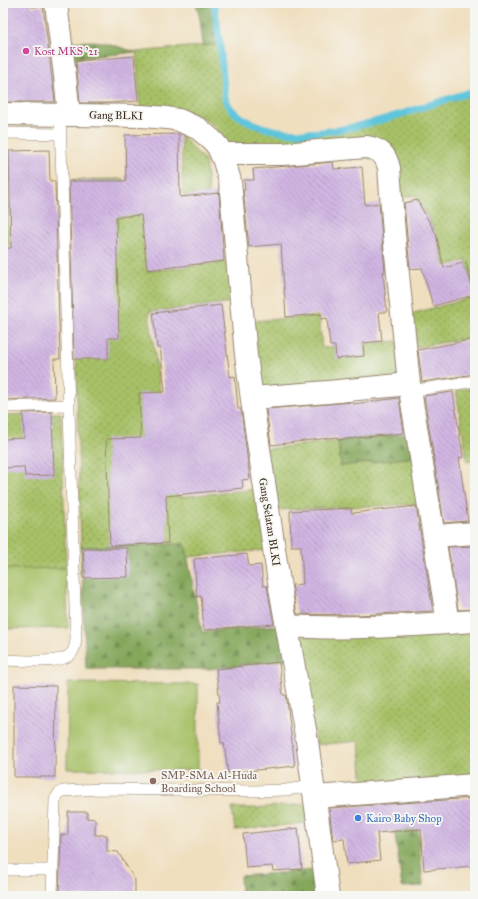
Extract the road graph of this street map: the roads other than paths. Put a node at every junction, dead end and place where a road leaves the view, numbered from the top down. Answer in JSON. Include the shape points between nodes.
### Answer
{"nodes":[{"id":1,"x":56,"y":3,"type":"edge"},
{"id":2,"x":3,"y":114,"type":"edge"},
{"id":3,"x":63,"y":121,"type":"junction"},
{"id":4,"x":3,"y":133,"type":"edge"},
{"id":5,"x":220,"y":151,"type":"junction"},
{"id":6,"x":475,"y":381,"type":"edge"},
{"id":7,"x":410,"y":387,"type":"junction"},
{"id":8,"x":252,"y":398,"type":"junction"},
{"id":9,"x":68,"y":405,"type":"junction"},
{"id":10,"x":3,"y":407,"type":"edge"},
{"id":11,"x":475,"y":533,"type":"edge"},
{"id":12,"x":434,"y":536,"type":"junction"},
{"id":13,"x":475,"y":621,"type":"edge"},
{"id":14,"x":448,"y":623,"type":"junction"},
{"id":15,"x":288,"y":626,"type":"junction"},
{"id":16,"x":3,"y":660,"type":"edge"},
{"id":17,"x":475,"y":785,"type":"edge"},
{"id":18,"x":314,"y":791,"type":"junction"},
{"id":19,"x":3,"y":870,"type":"edge"},
{"id":20,"x":53,"y":870,"type":"junction"},
{"id":21,"x":52,"y":896,"type":"edge"},
{"id":22,"x":328,"y":896,"type":"edge"}],
"edges":[{"from":1,"to":3,"type":"street","via":[[64,61]]},
{"from":2,"to":3,"type":"street","name":"Gang BLKI"},
{"from":3,"to":4,"type":"lane"},
{"from":3,"to":5,"type":"street","name":"Gang BLKI","via":[[142,116],[179,120],[206,134]]},
{"from":3,"to":9,"type":"lane"},
{"from":5,"to":7,"type":"street","via":[[283,154],[366,147],[383,154],[389,168]]},
{"from":5,"to":8,"type":"street","name":"Gang Selatan BLKI","via":[[230,181]]},
{"from":6,"to":7,"type":"lane"},
{"from":7,"to":8,"type":"street"},
{"from":7,"to":12,"type":"street"},
{"from":8,"to":15,"type":"street","name":"Gang Selatan BLKI"},
{"from":9,"to":10,"type":"lane"},
{"from":9,"to":16,"type":"lane","via":[[75,648],[72,653],[61,659]]},
{"from":11,"to":12,"type":"street"},
{"from":12,"to":14,"type":"street"},
{"from":13,"to":14,"type":"street"},
{"from":14,"to":15,"type":"street","via":[[334,628]]},
{"from":15,"to":18,"type":"street","name":"Gang Selatan BLKI"},
{"from":17,"to":18,"type":"street"},
{"from":18,"to":20,"type":"lane","via":[[63,791],[55,800]]},
{"from":18,"to":22,"type":"street","name":"Gang Selatan BLKI"},
{"from":19,"to":20,"type":"lane"},
{"from":20,"to":21,"type":"lane"}]}
